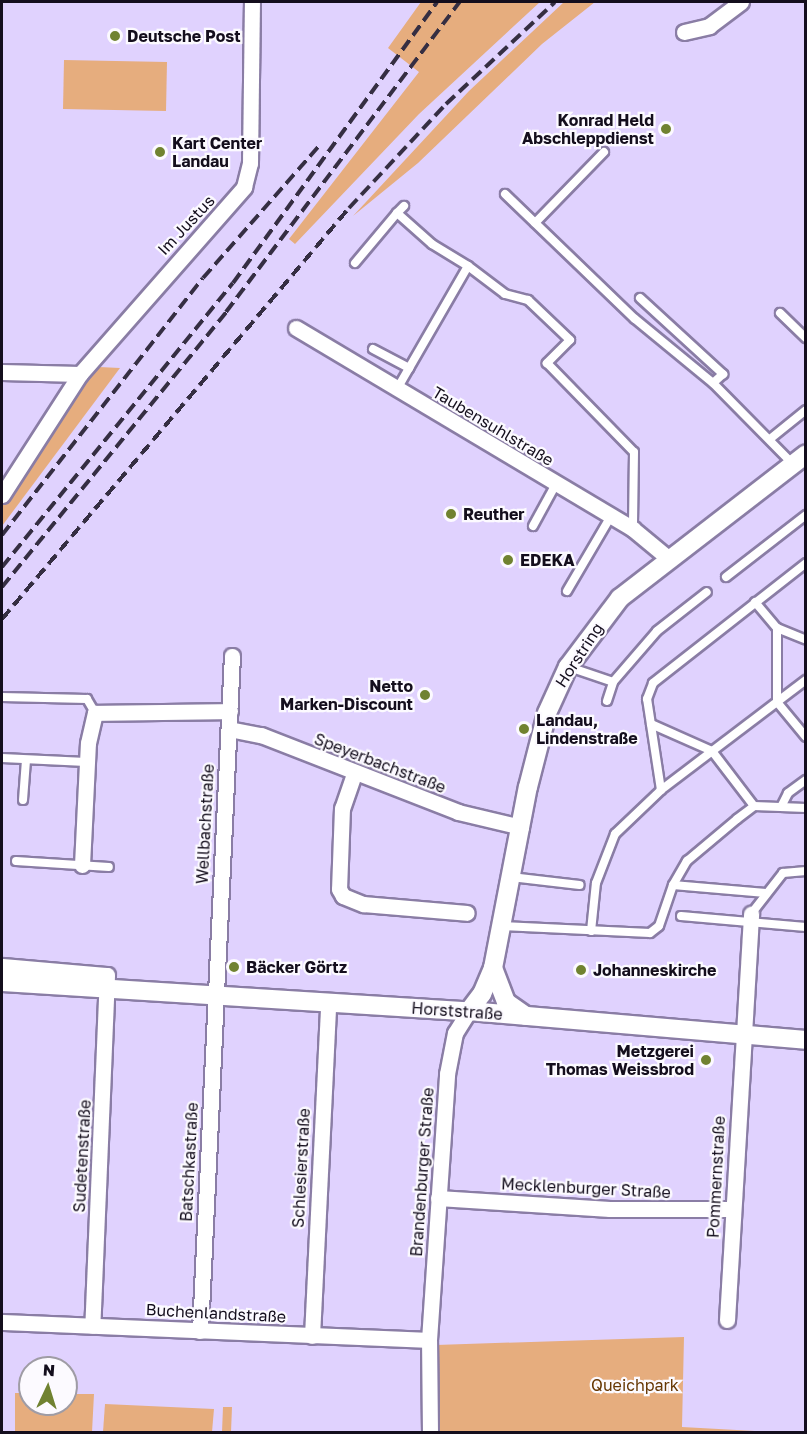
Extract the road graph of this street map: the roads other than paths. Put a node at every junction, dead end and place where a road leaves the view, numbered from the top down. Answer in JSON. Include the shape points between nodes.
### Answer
{"nodes":[{"id":1,"x":252,"y":2,"type":"edge"},
{"id":2,"x":741,"y":2,"type":"edge"},
{"id":3,"x":684,"y":32,"type":"dead end"},
{"id":4,"x":604,"y":152,"type":"dead end"},
{"id":5,"x":505,"y":194,"type":"dead end"},
{"id":6,"x":404,"y":206,"type":"dead end"},
{"id":7,"x":397,"y":213,"type":"junction"},
{"id":8,"x":535,"y":223,"type":"junction"},
{"id":9,"x":355,"y":263,"type":"dead end"},
{"id":10,"x":468,"y":266,"type":"junction"},
{"id":11,"x":640,"y":298,"type":"dead end"},
{"id":12,"x":780,"y":313,"type":"dead end"},
{"id":13,"x":296,"y":328,"type":"dead end"},
{"id":14,"x":806,"y":338,"type":"edge"},
{"id":15,"x":373,"y":349,"type":"dead end"},
{"id":16,"x":409,"y":368,"type":"junction"},
{"id":17,"x":2,"y":372,"type":"edge"},
{"id":18,"x":80,"y":374,"type":"junction"},
{"id":19,"x":713,"y":383,"type":"junction"},
{"id":20,"x":397,"y":389,"type":"junction"},
{"id":21,"x":806,"y":410,"type":"edge"},
{"id":22,"x":770,"y":440,"type":"junction"},
{"id":23,"x":799,"y":459,"type":"edge"},
{"id":24,"x":18,"y":466,"type":"junction"},
{"id":25,"x":2,"y":468,"type":"edge"},
{"id":26,"x":556,"y":484,"type":"junction"},
{"id":27,"x":2,"y":495,"type":"edge"},
{"id":28,"x":806,"y":515,"type":"edge"},
{"id":29,"x":611,"y":516,"type":"junction"},
{"id":30,"x":533,"y":526,"type":"dead end"},
{"id":31,"x":633,"y":529,"type":"junction"},
{"id":32,"x":668,"y":558,"type":"junction"},
{"id":33,"x":806,"y":563,"type":"edge"},
{"id":34,"x":726,"y":577,"type":"dead end"},
{"id":35,"x":567,"y":591,"type":"dead end"},
{"id":36,"x":707,"y":592,"type":"dead end"},
{"id":37,"x":755,"y":602,"type":"junction"},
{"id":38,"x":777,"y":628,"type":"junction"},
{"id":39,"x":806,"y":640,"type":"edge"},
{"id":40,"x":232,"y":656,"type":"dead end"},
{"id":41,"x":568,"y":667,"type":"junction"},
{"id":42,"x":806,"y":680,"type":"edge"},
{"id":43,"x":614,"y":682,"type":"junction"},
{"id":44,"x":2,"y":697,"type":"edge"},
{"id":45,"x":607,"y":701,"type":"dead end"},
{"id":46,"x":777,"y":702,"type":"junction"},
{"id":47,"x":230,"y":711,"type":"junction"},
{"id":48,"x":94,"y":714,"type":"junction"},
{"id":49,"x":651,"y":724,"type":"junction"},
{"id":50,"x":229,"y":729,"type":"junction"},
{"id":51,"x":806,"y":737,"type":"edge"},
{"id":52,"x":712,"y":751,"type":"junction"},
{"id":53,"x":2,"y":758,"type":"edge"},
{"id":54,"x":26,"y":760,"type":"junction"},
{"id":55,"x":86,"y":762,"type":"junction"},
{"id":56,"x":354,"y":774,"type":"junction"},
{"id":57,"x":806,"y":780,"type":"edge"},
{"id":58,"x":661,"y":790,"type":"junction"},
{"id":59,"x":23,"y":800,"type":"dead end"},
{"id":60,"x":782,"y":805,"type":"junction"},
{"id":61,"x":754,"y":806,"type":"junction"},
{"id":62,"x":806,"y":808,"type":"edge"},
{"id":63,"x":521,"y":826,"type":"junction"},
{"id":64,"x":16,"y":861,"type":"dead end"},
{"id":65,"x":82,"y":866,"type":"junction"},
{"id":66,"x":109,"y":867,"type":"dead end"},
{"id":67,"x":806,"y":871,"type":"edge"},
{"id":68,"x":511,"y":877,"type":"junction"},
{"id":69,"x":579,"y":885,"type":"dead end"},
{"id":70,"x":673,"y":885,"type":"junction"},
{"id":71,"x":766,"y":893,"type":"junction"},
{"id":72,"x":467,"y":913,"type":"dead end"},
{"id":73,"x":681,"y":916,"type":"dead end"},
{"id":74,"x":749,"y":918,"type":"junction"},
{"id":75,"x":502,"y":926,"type":"junction"},
{"id":76,"x":806,"y":927,"type":"edge"},
{"id":77,"x":591,"y":930,"type":"junction"},
{"id":78,"x":493,"y":968,"type":"junction"},
{"id":79,"x":4,"y":983,"type":"edge"},
{"id":80,"x":108,"y":989,"type":"junction"},
{"id":81,"x":214,"y":994,"type":"junction"},
{"id":82,"x":328,"y":1003,"type":"junction"},
{"id":83,"x":469,"y":1011,"type":"junction"},
{"id":84,"x":526,"y":1016,"type":"junction"},
{"id":85,"x":742,"y":1035,"type":"junction"},
{"id":86,"x":806,"y":1040,"type":"edge"},
{"id":87,"x":438,"y":1198,"type":"junction"},
{"id":88,"x":732,"y":1209,"type":"junction"},
{"id":89,"x":727,"y":1320,"type":"dead end"},
{"id":90,"x":2,"y":1322,"type":"edge"},
{"id":91,"x":92,"y":1326,"type":"junction"},
{"id":92,"x":200,"y":1330,"type":"junction"},
{"id":93,"x":312,"y":1336,"type":"junction"},
{"id":94,"x":429,"y":1340,"type":"junction"},
{"id":95,"x":430,"y":1432,"type":"edge"}],
"edges":[{"from":1,"to":18,"type":"street","name":"Im Justus","via":[[250,163],[244,187]]},
{"from":2,"to":3,"type":"street","via":[[709,26]]},
{"from":4,"to":8,"type":"lane"},
{"from":5,"to":8,"type":"lane"},
{"from":6,"to":7,"type":"lane"},
{"from":7,"to":9,"type":"lane"},
{"from":7,"to":10,"type":"lane","via":[[432,244]]},
{"from":8,"to":19,"type":"lane","via":[[635,319]]},
{"from":10,"to":16,"type":"lane"},
{"from":10,"to":31,"type":"lane","via":[[505,294],[528,300],[570,340],[548,363],[634,452]]},
{"from":11,"to":19,"type":"lane","via":[[723,374]]},
{"from":12,"to":14,"type":"lane"},
{"from":13,"to":20,"type":"street","name":"Taubensuhlstraße"},
{"from":15,"to":16,"type":"lane"},
{"from":16,"to":20,"type":"lane"},
{"from":17,"to":18,"type":"street"},
{"from":18,"to":24,"type":"street","name":"Im Justus"},
{"from":19,"to":22,"type":"lane"},
{"from":20,"to":26,"type":"street","name":"Taubensuhlstraße"},
{"from":21,"to":22,"type":"lane"},
{"from":22,"to":23,"type":"lane"},
{"from":23,"to":32,"type":"street","name":"Horstring"},
{"from":24,"to":25,"type":"street"},
{"from":24,"to":27,"type":"street","name":"Im Justus"},
{"from":26,"to":29,"type":"street","name":"Taubensuhlstraße"},
{"from":26,"to":30,"type":"lane"},
{"from":28,"to":34,"type":"lane"},
{"from":29,"to":31,"type":"street","name":"Taubensuhlstraße"},
{"from":29,"to":35,"type":"lane"},
{"from":31,"to":32,"type":"street","name":"Taubensuhlstraße"},
{"from":32,"to":41,"type":"street","name":"Horstring","via":[[610,608]]},
{"from":33,"to":37,"type":"lane"},
{"from":36,"to":43,"type":"lane","via":[[657,631]]},
{"from":37,"to":38,"type":"lane"},
{"from":37,"to":49,"type":"lane","via":[[652,683],[647,699]]},
{"from":38,"to":39,"type":"lane"},
{"from":38,"to":46,"type":"lane"},
{"from":40,"to":47,"type":"street","name":"Wellbachstraße"},
{"from":41,"to":43,"type":"lane"},
{"from":41,"to":63,"type":"street","name":"Horstring","via":[[542,729]]},
{"from":42,"to":46,"type":"lane"},
{"from":43,"to":45,"type":"lane"},
{"from":44,"to":48,"type":"lane","via":[[87,699]]},
{"from":46,"to":51,"type":"lane"},
{"from":46,"to":52,"type":"lane"},
{"from":47,"to":48,"type":"street"},
{"from":47,"to":50,"type":"street","name":"Wellbachstraße"},
{"from":48,"to":55,"type":"street"},
{"from":49,"to":52,"type":"lane"},
{"from":49,"to":58,"type":"lane"},
{"from":50,"to":56,"type":"street","name":"Speyerbachstraße","via":[[261,735]]},
{"from":50,"to":81,"type":"street","name":"Wellbachstraße"},
{"from":52,"to":58,"type":"lane"},
{"from":52,"to":61,"type":"lane"},
{"from":53,"to":54,"type":"lane"},
{"from":54,"to":55,"type":"lane"},
{"from":54,"to":59,"type":"lane"},
{"from":55,"to":65,"type":"street"},
{"from":56,"to":63,"type":"street","name":"Speyerbachstraße","via":[[458,812]]},
{"from":56,"to":72,"type":"street","via":[[342,807],[339,889],[343,896],[363,904]]},
{"from":57,"to":60,"type":"lane","via":[[788,793]]},
{"from":58,"to":77,"type":"lane","via":[[615,834],[596,883]]},
{"from":60,"to":61,"type":"lane"},
{"from":60,"to":62,"type":"lane"},
{"from":61,"to":70,"type":"lane","via":[[687,861]]},
{"from":63,"to":68,"type":"street","name":"Horstring"},
{"from":64,"to":65,"type":"lane"},
{"from":65,"to":66,"type":"lane"},
{"from":67,"to":71,"type":"lane","via":[[783,873]]},
{"from":68,"to":69,"type":"lane"},
{"from":68,"to":75,"type":"street","name":"Horstring"},
{"from":70,"to":71,"type":"lane"},
{"from":70,"to":77,"type":"lane","via":[[655,930],[644,934]]},
{"from":71,"to":74,"type":"lane"},
{"from":73,"to":74,"type":"lane"},
{"from":74,"to":76,"type":"lane"},
{"from":74,"to":85,"type":"street","name":"Pommernstraße"},
{"from":75,"to":77,"type":"lane"},
{"from":75,"to":78,"type":"street","name":"Horstring"},
{"from":78,"to":83,"type":"street","name":"Horstring","via":[[482,994]]},
{"from":78,"to":84,"type":"street","via":[[506,1002]]},
{"from":79,"to":80,"type":"street","name":"Horststraße","via":[[70,996]]},
{"from":79,"to":80,"type":"street","name":"Horststraße","via":[[107,975]]},
{"from":80,"to":81,"type":"street","name":"Horststraße"},
{"from":80,"to":91,"type":"street","name":"Sudetenstraße"},
{"from":81,"to":82,"type":"street","name":"Horststraße"},
{"from":81,"to":92,"type":"street","name":"Batschkastraße"},
{"from":82,"to":83,"type":"street","name":"Horststraße"},
{"from":82,"to":93,"type":"street","name":"Schlesierstraße"},
{"from":83,"to":84,"type":"street","name":"Horststraße"},
{"from":83,"to":87,"type":"street","name":"Brandenburger Straße","via":[[457,1027],[450,1049]]},
{"from":84,"to":85,"type":"street","name":"Horststraße"},
{"from":85,"to":86,"type":"street","name":"Horststraße"},
{"from":85,"to":88,"type":"street","name":"Pommernstraße"},
{"from":87,"to":88,"type":"street","name":"Mecklenburger Straße","via":[[610,1209]]},
{"from":87,"to":94,"type":"street","name":"Brandenburger Straße"},
{"from":88,"to":89,"type":"street","name":"Pommernstraße"},
{"from":90,"to":91,"type":"street","name":"Buchenlandstraße"},
{"from":91,"to":92,"type":"street","name":"Buchenlandstraße"},
{"from":92,"to":93,"type":"street","name":"Buchenlandstraße"},
{"from":93,"to":94,"type":"street","name":"Buchenlandstraße"},
{"from":94,"to":95,"type":"street","name":"Brandenburger Straße"}]}
